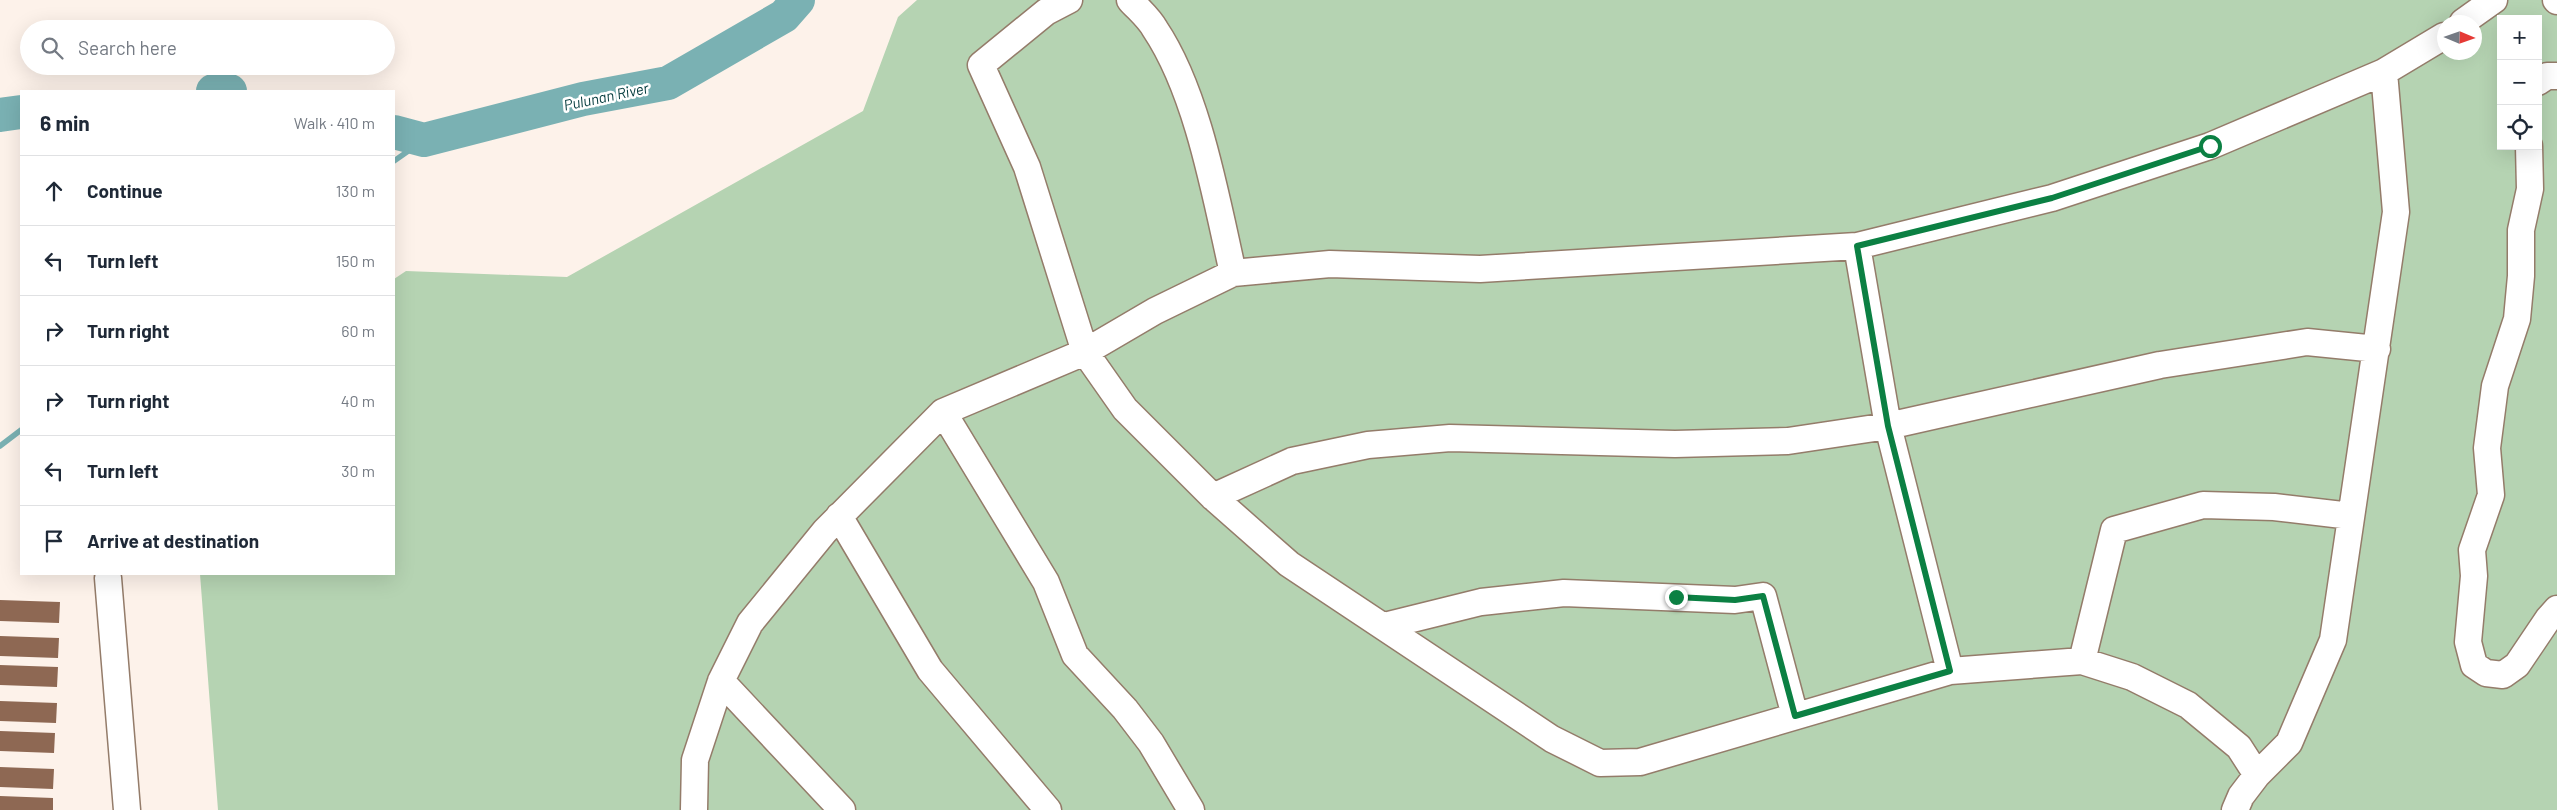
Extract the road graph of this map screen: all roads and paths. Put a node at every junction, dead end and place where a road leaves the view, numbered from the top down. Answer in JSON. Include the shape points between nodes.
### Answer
{"nodes":[{"id":1,"x":1069,"y":0,"type":"edge"},
{"id":2,"x":1130,"y":0,"type":"edge"},
{"id":3,"x":2494,"y":0,"type":"edge"},
{"id":4,"x":2473,"y":15,"type":"edge"},
{"id":5,"x":2437,"y":40,"type":"edge"},
{"id":6,"x":2384,"y":72,"type":"junction"},
{"id":7,"x":2557,"y":76,"type":"edge"},
{"id":8,"x":2542,"y":79,"type":"edge"},
{"id":9,"x":2529,"y":150,"type":"edge"},
{"id":10,"x":1857,"y":246,"type":"junction"},
{"id":11,"x":1233,"y":274,"type":"junction"},
{"id":12,"x":2377,"y":349,"type":"junction"},
{"id":13,"x":1085,"y":352,"type":"junction"},
{"id":14,"x":943,"y":412,"type":"junction"},
{"id":15,"x":1888,"y":426,"type":"junction"},
{"id":16,"x":1213,"y":497,"type":"junction"},
{"id":17,"x":839,"y":516,"type":"junction"},
{"id":18,"x":2350,"y":516,"type":"junction"},
{"id":19,"x":108,"y":578,"type":"dead end"},
{"id":20,"x":2557,"y":609,"type":"edge"},
{"id":21,"x":1384,"y":626,"type":"junction"},
{"id":22,"x":2082,"y":662,"type":"junction"},
{"id":23,"x":1950,"y":671,"type":"junction"},
{"id":24,"x":721,"y":682,"type":"junction"},
{"id":25,"x":1795,"y":716,"type":"junction"},
{"id":26,"x":2257,"y":775,"type":"junction"},
{"id":27,"x":127,"y":810,"type":"edge"},
{"id":28,"x":694,"y":810,"type":"edge"},
{"id":29,"x":842,"y":810,"type":"edge"},
{"id":30,"x":1048,"y":810,"type":"edge"},
{"id":31,"x":1191,"y":810,"type":"edge"},
{"id":32,"x":2235,"y":810,"type":"edge"}],
"edges":[{"from":1,"to":13,"type":"street","via":[[1046,12],[981,65],[1027,167]]},
{"from":2,"to":11,"type":"street","via":[[1155,28],[1182,78],[1209,169]]},
{"from":3,"to":4,"type":"street"},
{"from":5,"to":6,"type":"street"},
{"from":6,"to":10,"type":"street","via":[[2210,146],[2052,198]]},
{"from":6,"to":12,"type":"street","via":[[2396,212]]},
{"from":7,"to":8,"type":"street"},
{"from":9,"to":20,"type":"street","via":[[2530,189],[2521,230],[2517,319],[2496,386],[2487,448],[2491,495],[2472,550],[2474,576],[2468,642],[2474,665],[2486,673],[2503,675],[2517,665]]},
{"from":10,"to":11,"type":"street","via":[[1480,269],[1330,264]]},
{"from":10,"to":15,"type":"street"},
{"from":11,"to":13,"type":"street","via":[[1156,311]]},
{"from":12,"to":15,"type":"street","via":[[2307,342],[2160,364]]},
{"from":12,"to":18,"type":"street"},
{"from":13,"to":14,"type":"street"},
{"from":13,"to":16,"type":"street","via":[[1126,409]]},
{"from":14,"to":17,"type":"street"},
{"from":14,"to":31,"type":"street","via":[[1046,582],[1074,655],[1125,709],[1151,743]]},
{"from":15,"to":16,"type":"street","via":[[1788,440],[1675,444],[1450,438],[1368,445],[1292,461]]},
{"from":15,"to":23,"type":"street"},
{"from":16,"to":21,"type":"street","via":[[1289,564]]},
{"from":17,"to":24,"type":"street","via":[[750,624]]},
{"from":17,"to":30,"type":"street","via":[[930,670]]},
{"from":18,"to":22,"type":"street","via":[[2274,507],[2203,504],[2114,530]]},
{"from":18,"to":26,"type":"street","via":[[2333,640],[2289,743]]},
{"from":19,"to":27,"type":"street"},
{"from":21,"to":25,"type":"street","via":[[1552,739],[1600,763],[1640,762]]},
{"from":21,"to":25,"type":"street","via":[[1481,602],[1564,593],[1735,600],[1763,596]]},
{"from":22,"to":23,"type":"street"},
{"from":22,"to":26,"type":"street","via":[[2132,677],[2188,705],[2239,747]]},
{"from":23,"to":25,"type":"street"},
{"from":24,"to":28,"type":"street","via":[[695,760]]},
{"from":24,"to":29,"type":"street"},
{"from":26,"to":32,"type":"street"}]}
